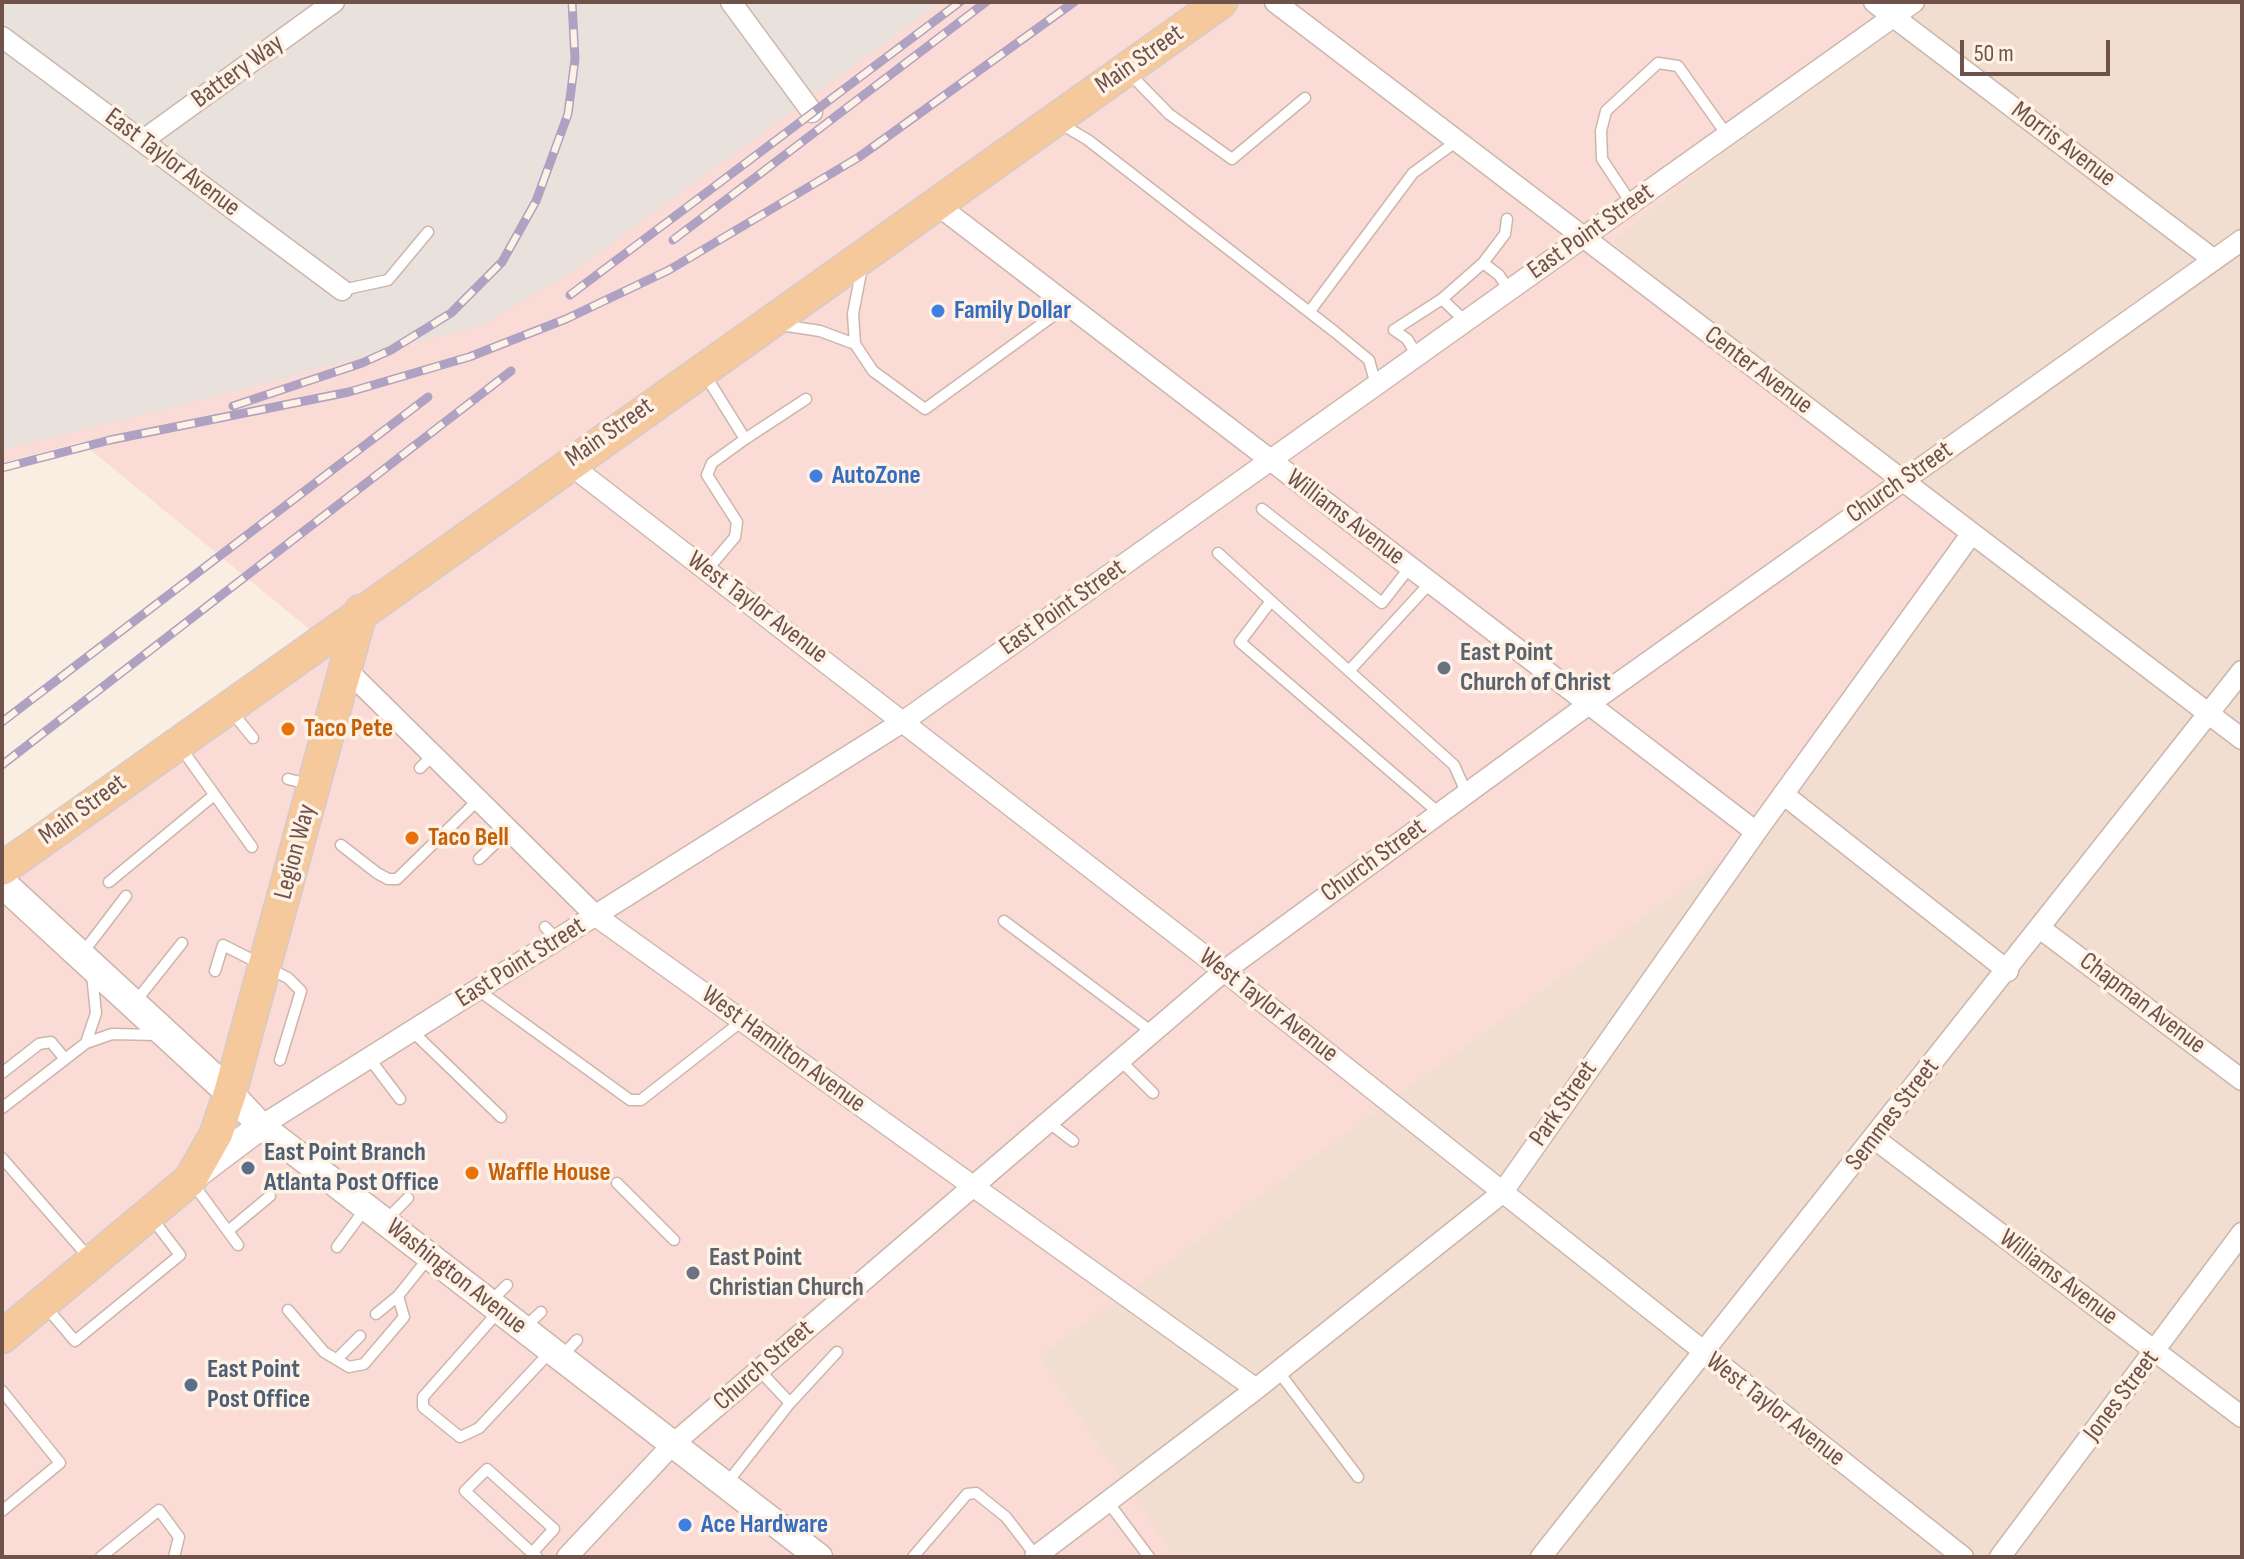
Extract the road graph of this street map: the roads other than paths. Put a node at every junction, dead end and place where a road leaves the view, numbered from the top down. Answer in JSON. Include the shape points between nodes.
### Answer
{"nodes":[{"id":1,"x":334,"y":2,"type":"edge"},
{"id":2,"x":731,"y":2,"type":"edge"},
{"id":3,"x":1221,"y":2,"type":"edge"},
{"id":4,"x":1275,"y":2,"type":"edge"},
{"id":5,"x":1874,"y":2,"type":"edge"},
{"id":6,"x":1914,"y":2,"type":"edge"},
{"id":7,"x":1893,"y":16,"type":"junction"},
{"id":8,"x":2,"y":37,"type":"edge"},
{"id":9,"x":1125,"y":70,"type":"junction"},
{"id":10,"x":1305,"y":98,"type":"dead end"},
{"id":11,"x":812,"y":112,"type":"dead end"},
{"id":12,"x":1053,"y":120,"type":"junction"},
{"id":13,"x":1727,"y":135,"type":"junction"},
{"id":14,"x":142,"y":141,"type":"junction"},
{"id":15,"x":1457,"y":141,"type":"junction"},
{"id":16,"x":935,"y":203,"type":"junction"},
{"id":17,"x":1631,"y":203,"type":"junction"},
{"id":18,"x":1507,"y":219,"type":"dead end"},
{"id":19,"x":428,"y":232,"type":"dead end"},
{"id":20,"x":1583,"y":238,"type":"junction"},
{"id":21,"x":2242,"y":240,"type":"edge"},
{"id":22,"x":869,"y":250,"type":"junction"},
{"id":23,"x":2214,"y":260,"type":"junction"},
{"id":24,"x":1483,"y":263,"type":"junction"},
{"id":25,"x":342,"y":290,"type":"joint"},
{"id":26,"x":1509,"y":290,"type":"junction"},
{"id":27,"x":1442,"y":299,"type":"junction"},
{"id":28,"x":1068,"y":305,"type":"junction"},
{"id":29,"x":1310,"y":311,"type":"junction"},
{"id":30,"x":1465,"y":321,"type":"junction"},
{"id":31,"x":763,"y":325,"type":"junction"},
{"id":32,"x":855,"y":344,"type":"junction"},
{"id":33,"x":1417,"y":355,"type":"junction"},
{"id":34,"x":701,"y":368,"type":"junction"},
{"id":35,"x":1376,"y":385,"type":"junction"},
{"id":36,"x":806,"y":399,"type":"dead end"},
{"id":37,"x":745,"y":439,"type":"junction"},
{"id":38,"x":1270,"y":460,"type":"junction"},
{"id":39,"x":568,"y":463,"type":"junction"},
{"id":40,"x":1903,"y":481,"type":"junction"},
{"id":41,"x":1262,"y":509,"type":"dead end"},
{"id":42,"x":1972,"y":533,"type":"junction"},
{"id":43,"x":1218,"y":553,"type":"dead end"},
{"id":44,"x":1410,"y":567,"type":"junction"},
{"id":45,"x":707,"y":570,"type":"junction"},
{"id":46,"x":1430,"y":583,"type":"junction"},
{"id":47,"x":1271,"y":601,"type":"junction"},
{"id":48,"x":361,"y":611,"type":"junction"},
{"id":49,"x":346,"y":669,"type":"junction"},
{"id":50,"x":1349,"y":671,"type":"junction"},
{"id":51,"x":2242,"y":671,"type":"edge"},
{"id":52,"x":1589,"y":704,"type":"junction"},
{"id":53,"x":228,"y":707,"type":"junction"},
{"id":54,"x":2209,"y":714,"type":"junction"},
{"id":55,"x":904,"y":721,"type":"junction"},
{"id":56,"x":253,"y":738,"type":"dead end"},
{"id":57,"x":2242,"y":739,"type":"edge"},
{"id":58,"x":177,"y":743,"type":"junction"},
{"id":59,"x":1467,"y":794,"type":"junction"},
{"id":60,"x":1783,"y":794,"type":"junction"},
{"id":61,"x":213,"y":796,"type":"junction"},
{"id":62,"x":478,"y":800,"type":"junction"},
{"id":63,"x":1439,"y":813,"type":"junction"},
{"id":64,"x":509,"y":830,"type":"junction"},
{"id":65,"x":1756,"y":832,"type":"junction"},
{"id":66,"x":341,"y":845,"type":"dead end"},
{"id":67,"x":252,"y":847,"type":"dead end"},
{"id":68,"x":479,"y":859,"type":"dead end"},
{"id":69,"x":2,"y":869,"type":"edge"},
{"id":70,"x":109,"y":882,"type":"dead end"},
{"id":71,"x":2,"y":883,"type":"edge"},
{"id":72,"x":126,"y":896,"type":"dead end"},
{"id":73,"x":596,"y":916,"type":"junction"},
{"id":74,"x":1004,"y":921,"type":"dead end"},
{"id":75,"x":2041,"y":929,"type":"junction"},
{"id":76,"x":182,"y":943,"type":"dead end"},
{"id":77,"x":85,"y":959,"type":"junction"},
{"id":78,"x":265,"y":965,"type":"junction"},
{"id":79,"x":215,"y":971,"type":"dead end"},
{"id":80,"x":1224,"y":971,"type":"junction"},
{"id":81,"x":2008,"y":971,"type":"junction"},
{"id":82,"x":478,"y":990,"type":"junction"},
{"id":83,"x":134,"y":1003,"type":"junction"},
{"id":84,"x":742,"y":1021,"type":"junction"},
{"id":85,"x":412,"y":1031,"type":"junction"},
{"id":86,"x":1152,"y":1032,"type":"junction"},
{"id":87,"x":171,"y":1037,"type":"junction"},
{"id":88,"x":86,"y":1043,"type":"junction"},
{"id":89,"x":369,"y":1058,"type":"junction"},
{"id":90,"x":65,"y":1059,"type":"junction"},
{"id":91,"x":280,"y":1060,"type":"dead end"},
{"id":92,"x":1120,"y":1060,"type":"junction"},
{"id":93,"x":2,"y":1073,"type":"edge"},
{"id":94,"x":2242,"y":1080,"type":"edge"},
{"id":95,"x":230,"y":1093,"type":"junction"},
{"id":96,"x":1153,"y":1093,"type":"dead end"},
{"id":97,"x":400,"y":1099,"type":"dead end"},
{"id":98,"x":2,"y":1108,"type":"edge"},
{"id":99,"x":501,"y":1117,"type":"dead end"},
{"id":100,"x":1048,"y":1122,"type":"junction"},
{"id":101,"x":261,"y":1126,"type":"junction"},
{"id":102,"x":1875,"y":1139,"type":"junction"},
{"id":103,"x":1073,"y":1141,"type":"dead end"},
{"id":104,"x":2,"y":1158,"type":"edge"},
{"id":105,"x":190,"y":1180,"type":"junction"},
{"id":106,"x":617,"y":1183,"type":"dead end"},
{"id":107,"x":972,"y":1187,"type":"junction"},
{"id":108,"x":1502,"y":1193,"type":"junction"},
{"id":109,"x":270,"y":1196,"type":"dead end"},
{"id":110,"x":408,"y":1198,"type":"dead end"},
{"id":111,"x":149,"y":1214,"type":"junction"},
{"id":112,"x":376,"y":1214,"type":"junction"},
{"id":113,"x":228,"y":1231,"type":"junction"},
{"id":114,"x":2242,"y":1233,"type":"edge"},
{"id":115,"x":674,"y":1240,"type":"dead end"},
{"id":116,"x":238,"y":1245,"type":"dead end"},
{"id":117,"x":337,"y":1247,"type":"dead end"},
{"id":118,"x":430,"y":1256,"type":"junction"},
{"id":119,"x":92,"y":1262,"type":"junction"},
{"id":120,"x":398,"y":1296,"type":"junction"},
{"id":121,"x":499,"y":1299,"type":"junction"},
{"id":122,"x":43,"y":1302,"type":"junction"},
{"id":123,"x":288,"y":1310,"type":"dead end"},
{"id":124,"x":376,"y":1314,"type":"dead end"},
{"id":125,"x":4,"y":1330,"type":"edge"},
{"id":126,"x":360,"y":1336,"type":"dead end"},
{"id":127,"x":563,"y":1349,"type":"junction"},
{"id":128,"x":837,"y":1352,"type":"dead end"},
{"id":129,"x":2156,"y":1352,"type":"junction"},
{"id":130,"x":1703,"y":1353,"type":"junction"},
{"id":131,"x":337,"y":1359,"type":"junction"},
{"id":132,"x":759,"y":1370,"type":"junction"},
{"id":133,"x":1278,"y":1371,"type":"junction"},
{"id":134,"x":1256,"y":1389,"type":"junction"},
{"id":135,"x":2,"y":1391,"type":"edge"},
{"id":136,"x":790,"y":1403,"type":"junction"},
{"id":137,"x":2242,"y":1417,"type":"edge"},
{"id":138,"x":673,"y":1444,"type":"junction"},
{"id":139,"x":1358,"y":1477,"type":"dead end"},
{"id":140,"x":725,"y":1485,"type":"junction"},
{"id":141,"x":1108,"y":1502,"type":"junction"},
{"id":142,"x":2,"y":1511,"type":"edge"},
{"id":143,"x":809,"y":1554,"type":"edge"},
{"id":144,"x":534,"y":1555,"type":"edge"},
{"id":145,"x":1036,"y":1556,"type":"edge"},
{"id":146,"x":101,"y":1557,"type":"edge"},
{"id":147,"x":174,"y":1557,"type":"edge"},
{"id":148,"x":567,"y":1557,"type":"edge"},
{"id":149,"x":913,"y":1557,"type":"edge"},
{"id":150,"x":1149,"y":1557,"type":"edge"},
{"id":151,"x":1541,"y":1557,"type":"edge"},
{"id":152,"x":1963,"y":1557,"type":"edge"},
{"id":153,"x":2000,"y":1557,"type":"edge"}],
"edges":[{"from":1,"to":14,"type":"street","name":"Battery Way"},
{"from":2,"to":11,"type":"street"},
{"from":3,"to":9,"type":"main road","name":"Main Street"},
{"from":4,"to":15,"type":"street","name":"Center Avenue"},
{"from":5,"to":7,"type":"street","name":"Morris Avenue"},
{"from":6,"to":7,"type":"street","name":"East Point Street"},
{"from":7,"to":13,"type":"street","name":"East Point Street"},
{"from":7,"to":23,"type":"street","name":"Morris Avenue"},
{"from":8,"to":14,"type":"street","name":"East Taylor Avenue"},
{"from":9,"to":10,"type":"lane","via":[[1169,114],[1232,159]]},
{"from":9,"to":12,"type":"main road","name":"Main Street"},
{"from":12,"to":16,"type":"main road","name":"Main Street"},
{"from":12,"to":29,"type":"lane","via":[[1088,140]]},
{"from":13,"to":17,"type":"street","name":"East Point Street"},
{"from":13,"to":17,"type":"lane","via":[[1678,66],[1658,63],[1606,111],[1601,131],[1602,159]]},
{"from":14,"to":25,"type":"street","name":"East Taylor Avenue"},
{"from":15,"to":20,"type":"street","name":"Center Avenue"},
{"from":15,"to":29,"type":"lane","via":[[1413,173]]},
{"from":16,"to":22,"type":"main road","name":"Main Street"},
{"from":16,"to":28,"type":"street","name":"Williams Avenue"},
{"from":17,"to":20,"type":"street","name":"East Point Street"},
{"from":18,"to":24,"type":"lane","via":[[1505,234]]},
{"from":19,"to":25,"type":"lane","via":[[388,280]]},
{"from":20,"to":26,"type":"street","name":"East Point Street"},
{"from":20,"to":40,"type":"street","name":"Center Avenue"},
{"from":21,"to":23,"type":"street","name":"Church Street"},
{"from":22,"to":31,"type":"main road","name":"Main Street"},
{"from":22,"to":32,"type":"lane","via":[[857,286]]},
{"from":23,"to":40,"type":"street","name":"Church Street"},
{"from":24,"to":26,"type":"lane"},
{"from":24,"to":27,"type":"lane"},
{"from":26,"to":30,"type":"street","name":"East Point Street"},
{"from":27,"to":30,"type":"lane"},
{"from":27,"to":33,"type":"lane","via":[[1394,330]]},
{"from":28,"to":32,"type":"lane","via":[[925,409],[873,371]]},
{"from":28,"to":38,"type":"street","name":"Williams Avenue"},
{"from":29,"to":35,"type":"lane","via":[[1369,360]]},
{"from":30,"to":33,"type":"street","name":"East Point Street"},
{"from":31,"to":32,"type":"lane","via":[[820,331]]},
{"from":31,"to":34,"type":"main road","name":"Main Street"},
{"from":33,"to":35,"type":"street","name":"East Point Street"},
{"from":34,"to":37,"type":"lane"},
{"from":34,"to":39,"type":"main road","name":"Main Street"},
{"from":35,"to":38,"type":"street","name":"East Point Street"},
{"from":36,"to":37,"type":"lane"},
{"from":37,"to":45,"type":"lane","via":[[712,463],[707,475],[737,522],[735,537]]},
{"from":38,"to":44,"type":"street","name":"Williams Avenue"},
{"from":38,"to":55,"type":"street","name":"East Point Street"},
{"from":39,"to":45,"type":"street","name":"West Taylor Avenue"},
{"from":39,"to":48,"type":"main road","name":"Main Street"},
{"from":40,"to":42,"type":"street","name":"Center Avenue"},
{"from":40,"to":52,"type":"street","name":"Church Street"},
{"from":41,"to":44,"type":"lane","via":[[1382,603]]},
{"from":42,"to":54,"type":"street","name":"Center Avenue"},
{"from":42,"to":60,"type":"street","name":"Park Street"},
{"from":43,"to":47,"type":"lane"},
{"from":44,"to":46,"type":"street","name":"Williams Avenue"},
{"from":45,"to":55,"type":"street","name":"West Taylor Avenue"},
{"from":46,"to":50,"type":"lane"},
{"from":46,"to":52,"type":"street","name":"Williams Avenue"},
{"from":47,"to":50,"type":"lane"},
{"from":47,"to":63,"type":"lane","via":[[1240,642]]},
{"from":48,"to":49,"type":"main road","name":"Legion Way"},
{"from":48,"to":53,"type":"main road","name":"Main Street"},
{"from":49,"to":62,"type":"street","name":"West Hamilton Avenue","via":[[426,762]]},
{"from":49,"to":78,"type":"main road","name":"Legion Way","via":[[301,782]]},
{"from":50,"to":59,"type":"lane","via":[[1454,765]]},
{"from":51,"to":54,"type":"street","name":"Semmes Street"},
{"from":52,"to":59,"type":"street","name":"Church Street"},
{"from":52,"to":65,"type":"street","name":"Williams Avenue"},
{"from":53,"to":56,"type":"lane"},
{"from":53,"to":58,"type":"main road","name":"Main Street"},
{"from":54,"to":57,"type":"street","name":"Center Avenue"},
{"from":54,"to":75,"type":"street","name":"Semmes Street"},
{"from":55,"to":73,"type":"street","name":"East Point Street"},
{"from":55,"to":80,"type":"street","name":"West Taylor Avenue"},
{"from":58,"to":61,"type":"lane"},
{"from":58,"to":69,"type":"main road","name":"Main Street"},
{"from":59,"to":63,"type":"street","name":"Church Street"},
{"from":60,"to":65,"type":"street","name":"Park Street"},
{"from":60,"to":81,"type":"street"},
{"from":61,"to":67,"type":"lane"},
{"from":61,"to":70,"type":"lane"},
{"from":62,"to":64,"type":"street","name":"West Hamilton Avenue"},
{"from":62,"to":66,"type":"lane","via":[[397,879],[377,873]]},
{"from":63,"to":80,"type":"street","name":"Church Street"},
{"from":64,"to":68,"type":"lane"},
{"from":64,"to":73,"type":"street","name":"West Hamilton Avenue"},
{"from":65,"to":108,"type":"street","name":"Park Street"},
{"from":71,"to":77,"type":"main road","name":"Washington Avenue"},
{"from":72,"to":77,"type":"lane"},
{"from":73,"to":82,"type":"street","name":"East Point Street","via":[[551,933]]},
{"from":73,"to":84,"type":"street","name":"West Hamilton Avenue"},
{"from":74,"to":86,"type":"lane"},
{"from":75,"to":81,"type":"street","name":"Semmes Street"},
{"from":75,"to":94,"type":"street","name":"Chapman Avenue"},
{"from":76,"to":83,"type":"lane"},
{"from":77,"to":83,"type":"main road","name":"Washington Avenue"},
{"from":77,"to":88,"type":"lane","via":[[96,1013]]},
{"from":78,"to":79,"type":"lane","via":[[223,945]]},
{"from":78,"to":91,"type":"lane","via":[[301,991]]},
{"from":78,"to":95,"type":"main road","name":"Legion Way"},
{"from":80,"to":86,"type":"street","name":"Church Street"},
{"from":80,"to":108,"type":"street","name":"West Taylor Avenue"},
{"from":81,"to":102,"type":"street","name":"Semmes Street"},
{"from":82,"to":84,"type":"lane","via":[[630,1100],[641,1100]]},
{"from":82,"to":85,"type":"street","name":"East Point Street"},
{"from":83,"to":87,"type":"main road","name":"Washington Avenue"},
{"from":84,"to":107,"type":"street","name":"West Hamilton Avenue"},
{"from":85,"to":89,"type":"street","name":"East Point Street"},
{"from":85,"to":99,"type":"lane"},
{"from":86,"to":92,"type":"street","name":"Church Street"},
{"from":87,"to":88,"type":"lane","via":[[112,1034]]},
{"from":87,"to":95,"type":"main road","name":"Washington Avenue"},
{"from":88,"to":90,"type":"lane"},
{"from":89,"to":97,"type":"lane"},
{"from":89,"to":101,"type":"street","name":"East Point Street"},
{"from":90,"to":93,"type":"lane","via":[[51,1042],[39,1044]]},
{"from":90,"to":98,"type":"lane"},
{"from":92,"to":96,"type":"lane"},
{"from":92,"to":100,"type":"street","name":"Church Street"},
{"from":95,"to":101,"type":"street","name":"Washington Avenue"},
{"from":95,"to":105,"type":"main road","name":"East Point Street","via":[[216,1134]]},
{"from":100,"to":103,"type":"lane"},
{"from":100,"to":107,"type":"street","name":"Church Street"},
{"from":101,"to":105,"type":"street","name":"East Point Street"},
{"from":101,"to":112,"type":"street","name":"Washington Avenue","via":[[320,1157]]},
{"from":102,"to":129,"type":"street","name":"Williams Avenue"},
{"from":102,"to":130,"type":"street","name":"Semmes Street"},
{"from":104,"to":119,"type":"lane"},
{"from":105,"to":111,"type":"main road","name":"East Point Street"},
{"from":105,"to":113,"type":"lane"},
{"from":106,"to":115,"type":"lane"},
{"from":107,"to":132,"type":"street","name":"Church Street"},
{"from":107,"to":134,"type":"street","name":"West Hamilton Avenue"},
{"from":108,"to":130,"type":"street","name":"West Taylor Avenue"},
{"from":108,"to":133,"type":"street","name":"Park Street"},
{"from":109,"to":113,"type":"lane"},
{"from":110,"to":112,"type":"lane"},
{"from":111,"to":119,"type":"main road","name":"East Point Street"},
{"from":111,"to":122,"type":"lane","via":[[180,1255],[75,1341]]},
{"from":112,"to":117,"type":"lane"},
{"from":112,"to":118,"type":"street","name":"Washington Avenue"},
{"from":113,"to":116,"type":"lane"},
{"from":114,"to":129,"type":"street","name":"Jones Street"},
{"from":118,"to":120,"type":"lane"},
{"from":118,"to":121,"type":"street","name":"Washington Avenue"},
{"from":119,"to":122,"type":"main road","name":"East Point Street"},
{"from":120,"to":124,"type":"lane"},
{"from":120,"to":131,"type":"lane","via":[[404,1317],[374,1356],[349,1367]]},
{"from":121,"to":127,"type":"street","name":"Washington Avenue"},
{"from":121,"to":127,"type":"lane","via":[[423,1397],[423,1407],[460,1437],[479,1428]]},
{"from":122,"to":125,"type":"main road","name":"East Point Street"},
{"from":123,"to":131,"type":"lane","via":[[324,1352]]},
{"from":126,"to":131,"type":"lane"},
{"from":127,"to":138,"type":"street","name":"Washington Avenue"},
{"from":128,"to":136,"type":"lane"},
{"from":129,"to":137,"type":"street","name":"Williams Avenue"},
{"from":129,"to":153,"type":"street","name":"Jones Street"},
{"from":130,"to":151,"type":"street","name":"Semmes Street"},
{"from":130,"to":152,"type":"street","name":"West Taylor Avenue"},
{"from":132,"to":136,"type":"lane"},
{"from":132,"to":138,"type":"street","name":"Church Street"},
{"from":133,"to":134,"type":"street","name":"Park Street"},
{"from":133,"to":139,"type":"lane"},
{"from":134,"to":141,"type":"street","name":"Park Street"},
{"from":135,"to":142,"type":"lane","via":[[60,1463]]},
{"from":136,"to":140,"type":"lane"},
{"from":138,"to":140,"type":"street","name":"Washington Avenue"},
{"from":138,"to":148,"type":"street","name":"Church Street"},
{"from":140,"to":143,"type":"street","name":"Washington Avenue"},
{"from":141,"to":145,"type":"street","name":"Park Street"},
{"from":141,"to":150,"type":"lane"},
{"from":144,"to":144,"type":"lane","via":[[465,1491],[487,1469],[554,1529]]},
{"from":145,"to":149,"type":"lane","via":[[1006,1517],[976,1493],[967,1494]]},
{"from":146,"to":147,"type":"lane","via":[[159,1510],[179,1537]]}]}
